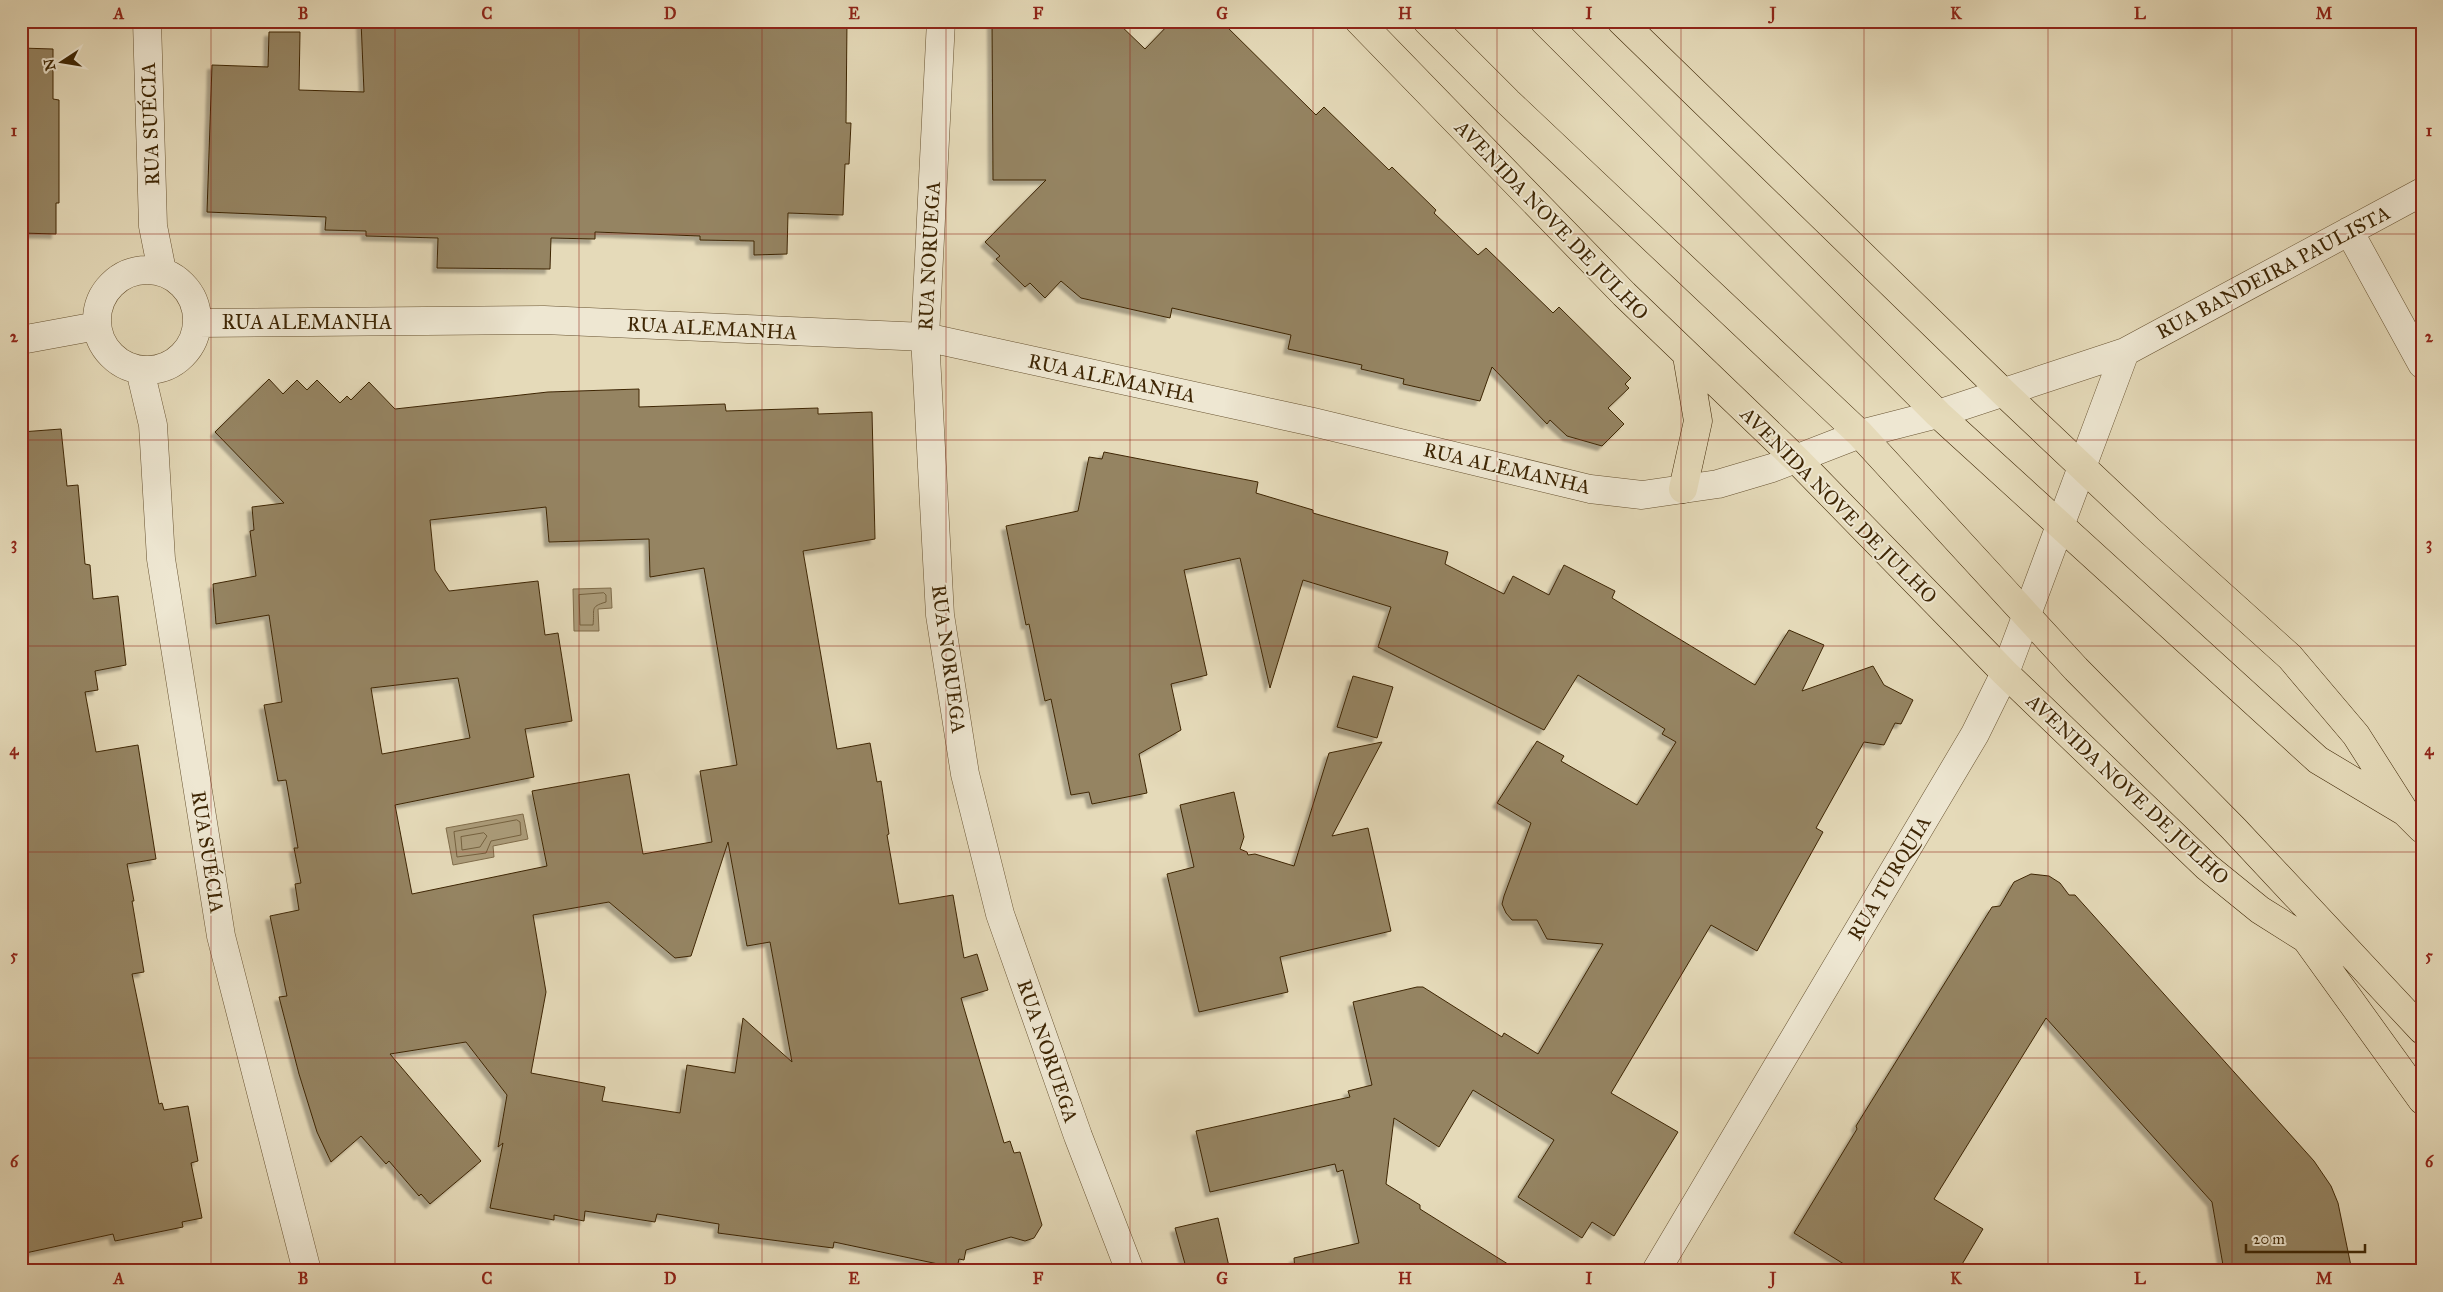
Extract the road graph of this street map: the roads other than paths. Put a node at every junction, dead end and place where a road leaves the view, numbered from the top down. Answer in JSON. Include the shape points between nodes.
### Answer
{"nodes":[{"id":1,"x":147,"y":21,"type":"edge"},
{"id":2,"x":941,"y":21,"type":"edge"},
{"id":3,"x":1359,"y":21,"type":"edge"},
{"id":4,"x":1427,"y":21,"type":"edge"},
{"id":5,"x":1544,"y":21,"type":"edge"},
{"id":6,"x":1622,"y":21,"type":"edge"},
{"id":7,"x":2422,"y":192,"type":"edge"},
{"id":8,"x":153,"y":226,"type":"junction"},
{"id":9,"x":2349,"y":231,"type":"junction"},
{"id":10,"x":162,"y":271,"type":"junction"},
{"id":11,"x":124,"y":275,"type":"junction"},
{"id":12,"x":198,"y":323,"type":"junction"},
{"id":13,"x":98,"y":326,"type":"junction"},
{"id":14,"x":925,"y":337,"type":"junction"},
{"id":15,"x":21,"y":340,"type":"edge"},
{"id":16,"x":2124,"y":352,"type":"junction"},
{"id":17,"x":1687,"y":356,"type":"junction"},
{"id":18,"x":2422,"y":364,"type":"edge"},
{"id":19,"x":171,"y":365,"type":"junction"},
{"id":20,"x":140,"y":370,"type":"junction"},
{"id":21,"x":2003,"y":392,"type":"junction"},
{"id":22,"x":1938,"y":414,"type":"junction"},
{"id":23,"x":153,"y":424,"type":"junction"},
{"id":24,"x":1860,"y":434,"type":"junction"},
{"id":25,"x":1797,"y":460,"type":"junction"},
{"id":26,"x":2082,"y":466,"type":"junction"},
{"id":27,"x":1683,"y":489,"type":"junction"},
{"id":28,"x":2059,"y":524,"type":"junction"},
{"id":29,"x":2026,"y":613,"type":"junction"},
{"id":30,"x":2005,"y":673,"type":"junction"},
{"id":31,"x":2414,"y":820,"type":"edge"},
{"id":32,"x":2306,"y":939,"type":"junction"},
{"id":33,"x":2348,"y":953,"type":"junction"},
{"id":34,"x":2422,"y":1030,"type":"edge"},
{"id":35,"x":2422,"y":1100,"type":"edge"},
{"id":36,"x":307,"y":1271,"type":"edge"},
{"id":37,"x":1130,"y":1271,"type":"edge"},
{"id":38,"x":1656,"y":1271,"type":"edge"}],
"edges":[{"from":1,"to":8,"type":"street","name":"RUA SUÉCIA"},
{"from":2,"to":14,"type":"street","name":"RUA NORUEGA"},
{"from":3,"to":17,"type":"main road","name":"AVENIDA NOVE DE JULHO"},
{"from":4,"to":24,"type":"main road","name":"AVENIDA NOVE DE JULHO","via":[[1508,102]]},
{"from":5,"to":22,"type":"main road"},
{"from":6,"to":21,"type":"main road"},
{"from":7,"to":9,"type":"street","name":"RUA BANDEIRA PAULISTA"},
{"from":8,"to":10,"type":"street","name":"RUA SUÉCIA"},
{"from":8,"to":11,"type":"street"},
{"from":9,"to":16,"type":"street","name":"RUA BANDEIRA PAULISTA"},
{"from":9,"to":18,"type":"street"},
{"from":10,"to":11,"type":"street","via":[[142,269]]},
{"from":10,"to":12,"type":"street","via":[[181,282],[195,300]]},
{"from":11,"to":13,"type":"street","via":[[108,288],[99,306]]},
{"from":12,"to":14,"type":"street","name":"RUA ALEMANHA","via":[[544,320]]},
{"from":12,"to":19,"type":"street","via":[[190,348]]},
{"from":13,"to":15,"type":"street"},
{"from":13,"to":20,"type":"street","via":[[104,347],[120,362]]},
{"from":14,"to":27,"type":"street","name":"RUA ALEMANHA","via":[[1313,422],[1590,489],[1642,495]]},
{"from":14,"to":37,"type":"street","name":"RUA NORUEGA","via":[[940,615],[965,774],[1000,914],[1078,1136]]},
{"from":16,"to":21,"type":"street","name":"RUA BANDEIRA PAULISTA"},
{"from":16,"to":26,"type":"street"},
{"from":17,"to":25,"type":"main road","name":"AVENIDA NOVE DE JULHO"},
{"from":17,"to":27,"type":"main road","via":[[1698,421]]},
{"from":19,"to":20,"type":"street"},
{"from":19,"to":23,"type":"street","name":"RUA SUÉCIA"},
{"from":20,"to":23,"type":"street","name":"RUA SUÉCIA"},
{"from":21,"to":22,"type":"street","name":"RUA ALEMANHA"},
{"from":21,"to":26,"type":"main road"},
{"from":22,"to":24,"type":"street","name":"RUA ALEMANHA"},
{"from":22,"to":28,"type":"main road"},
{"from":23,"to":36,"type":"street","name":"RUA SUÉCIA","via":[[161,559],[221,936]]},
{"from":24,"to":25,"type":"street","name":"RUA ALEMANHA"},
{"from":24,"to":29,"type":"main road","name":"AVENIDA NOVE DE JULHO"},
{"from":25,"to":27,"type":"street","name":"RUA ALEMANHA","via":[[1718,484]]},
{"from":25,"to":30,"type":"main road","name":"AVENIDA NOVE DE JULHO"},
{"from":26,"to":28,"type":"street","name":"RUA TURQUIA"},
{"from":26,"to":31,"type":"main road","via":[[2290,657],[2356,735]]},
{"from":28,"to":29,"type":"street","name":"RUA TURQUIA"},
{"from":28,"to":31,"type":"main road","via":[[2318,760]]},
{"from":29,"to":30,"type":"street","name":"RUA TURQUIA"},
{"from":29,"to":33,"type":"main road","name":"AVENIDA NOVE DE JULHO"},
{"from":30,"to":32,"type":"main road","name":"AVENIDA NOVE DE JULHO","via":[[2207,867],[2260,910]]},
{"from":30,"to":38,"type":"street","name":"RUA TURQUIA","via":[[1975,734]]},
{"from":32,"to":33,"type":"main road","name":"AVENIDA NOVE DE JULHO"},
{"from":32,"to":35,"type":"main road"},
{"from":33,"to":34,"type":"main road","name":"AVENIDA NOVE DE JULHO"}]}
